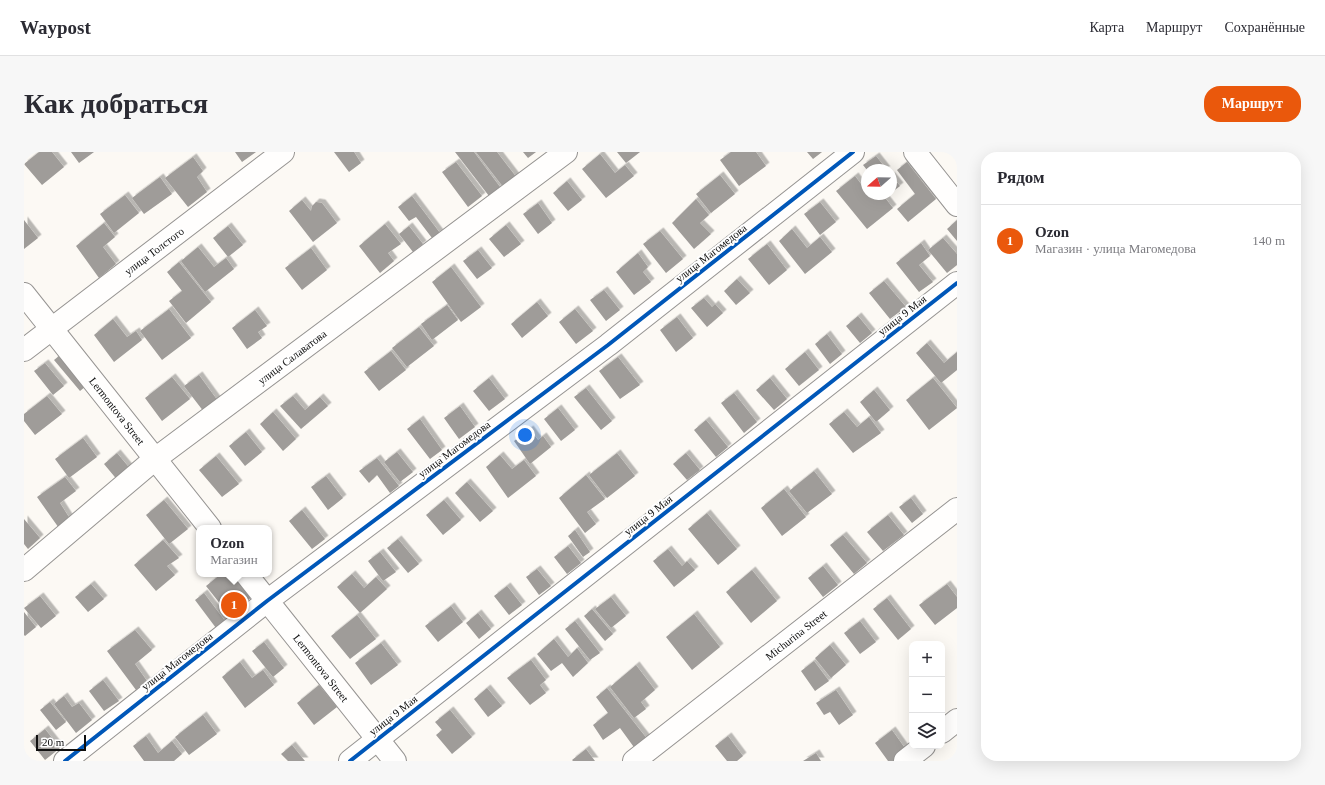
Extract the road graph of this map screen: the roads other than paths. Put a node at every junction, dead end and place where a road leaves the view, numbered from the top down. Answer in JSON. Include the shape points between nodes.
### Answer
{"nodes":[{"id":1,"x":283,"y":152,"type":"edge"},
{"id":2,"x":566,"y":152,"type":"edge"},
{"id":3,"x":853,"y":152,"type":"edge"},
{"id":4,"x":915,"y":152,"type":"edge"},
{"id":5,"x":957,"y":205,"type":"edge"},
{"id":6,"x":957,"y":283,"type":"edge"},
{"id":7,"x":24,"y":294,"type":"edge"},
{"id":8,"x":52,"y":329,"type":"junction"},
{"id":9,"x":24,"y":350,"type":"edge"},
{"id":10,"x":155,"y":459,"type":"junction"},
{"id":11,"x":957,"y":509,"type":"edge"},
{"id":12,"x":208,"y":525,"type":"edge"},
{"id":13,"x":24,"y":570,"type":"edge"},
{"id":14,"x":248,"y":577,"type":"edge"},
{"id":15,"x":267,"y":601,"type":"junction"},
{"id":16,"x":957,"y":720,"type":"edge"},
{"id":17,"x":945,"y":730,"type":"edge"},
{"id":18,"x":378,"y":739,"type":"junction"},
{"id":19,"x":920,"y":749,"type":"edge"},
{"id":20,"x":65,"y":761,"type":"edge"},
{"id":21,"x":350,"y":761,"type":"edge"},
{"id":22,"x":395,"y":761,"type":"edge"},
{"id":23,"x":634,"y":761,"type":"edge"},
{"id":24,"x":905,"y":761,"type":"edge"}],
"edges":[{"from":1,"to":8,"type":"street","name":"улица Толстого"},
{"from":2,"to":10,"type":"street","name":"улица Салаватова"},
{"from":3,"to":15,"type":"street","name":"улица Магомедова","via":[[608,345]]},
{"from":4,"to":5,"type":"street"},
{"from":6,"to":18,"type":"street","name":"улица 9 Мая"},
{"from":7,"to":8,"type":"street","name":"Lermontova Street"},
{"from":8,"to":9,"type":"street","name":"улица Толстого"},
{"from":8,"to":10,"type":"street","name":"Lermontova Street"},
{"from":10,"to":12,"type":"street","name":"Lermontova Street"},
{"from":10,"to":13,"type":"street","name":"улица Салаватова"},
{"from":11,"to":23,"type":"street","name":"Michurina Street"},
{"from":14,"to":15,"type":"street","name":"Lermontova Street"},
{"from":15,"to":18,"type":"street","name":"Lermontova Street"},
{"from":15,"to":20,"type":"street","name":"улица Магомедова"},
{"from":16,"to":17,"type":"street"},
{"from":18,"to":21,"type":"street","name":"улица 9 Мая"},
{"from":18,"to":22,"type":"street","name":"Lermontova Street"},
{"from":19,"to":24,"type":"street"}]}
